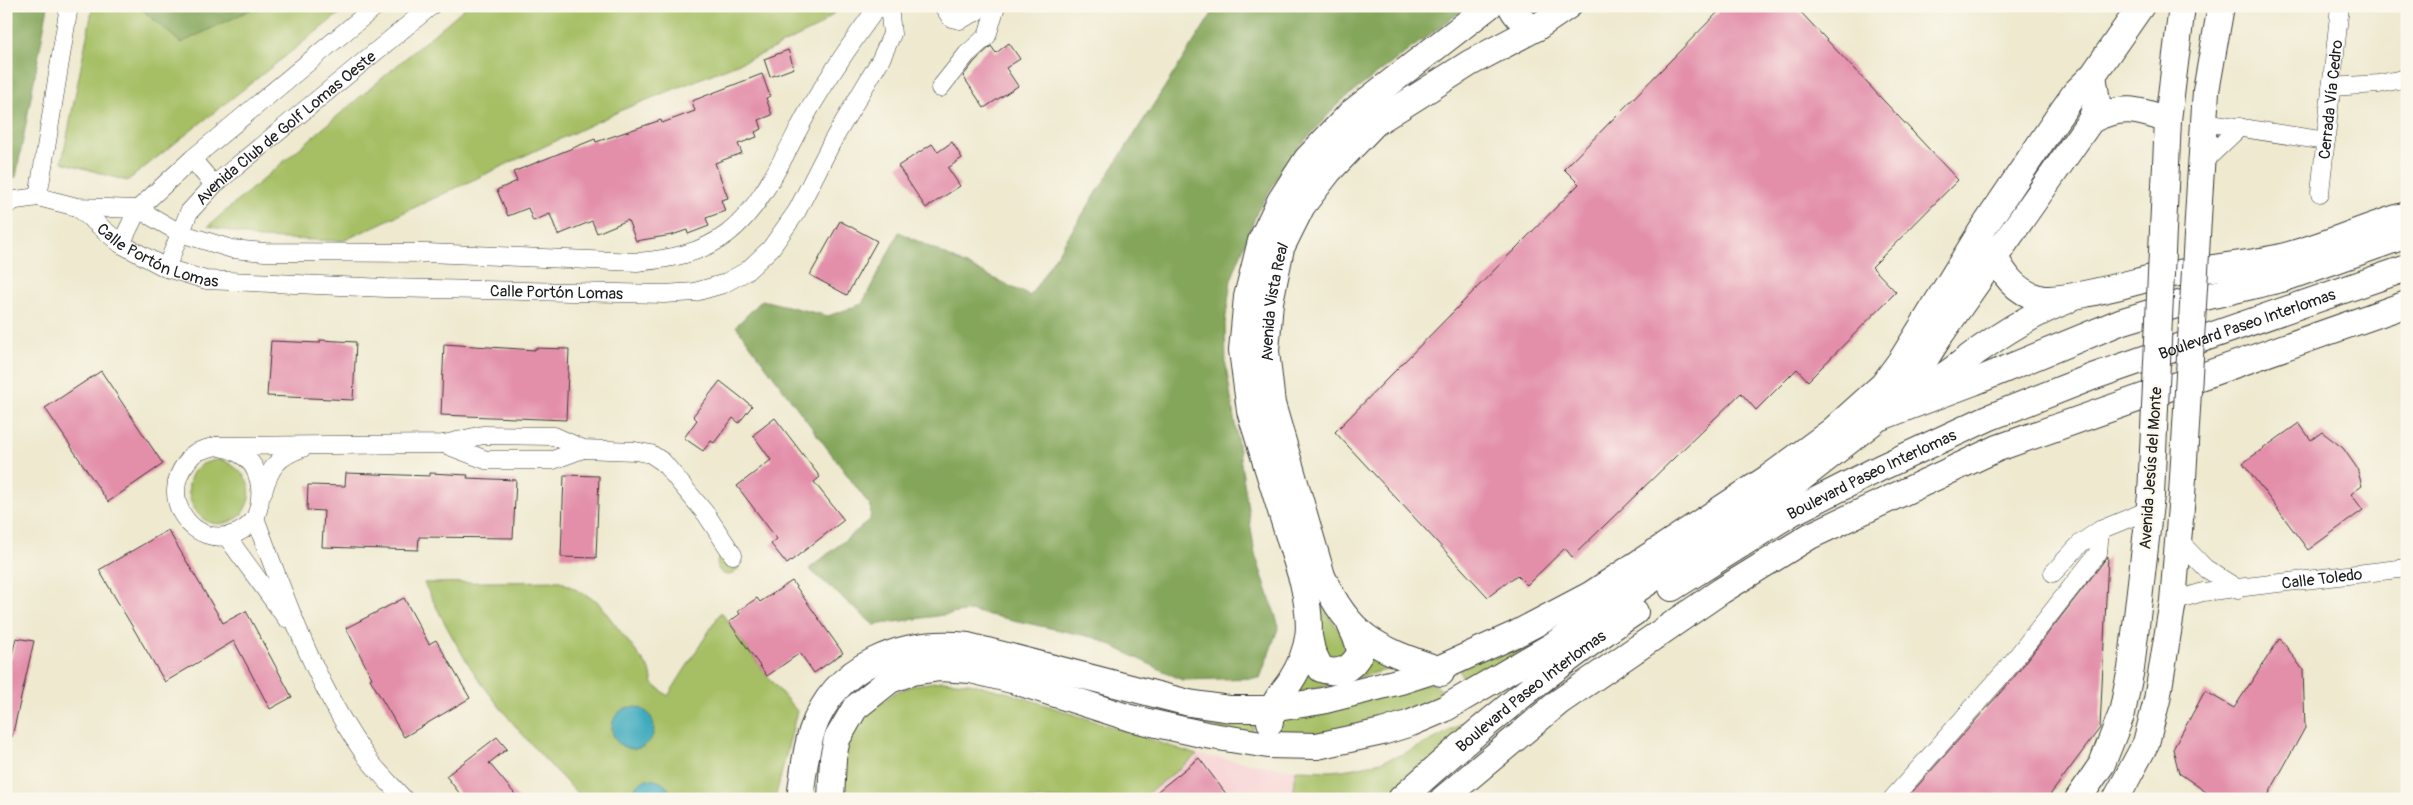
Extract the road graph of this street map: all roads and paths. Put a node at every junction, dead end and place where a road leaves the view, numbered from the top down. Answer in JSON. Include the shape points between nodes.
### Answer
{"nodes":[{"id":1,"x":69,"y":6,"type":"edge"},
{"id":2,"x":376,"y":6,"type":"edge"},
{"id":3,"x":431,"y":6,"type":"edge"},
{"id":4,"x":878,"y":6,"type":"edge"},
{"id":5,"x":889,"y":6,"type":"edge"},
{"id":6,"x":944,"y":6,"type":"edge"},
{"id":7,"x":979,"y":6,"type":"edge"},
{"id":8,"x":996,"y":6,"type":"edge"},
{"id":9,"x":1489,"y":6,"type":"edge"},
{"id":10,"x":1511,"y":6,"type":"edge"},
{"id":11,"x":1568,"y":6,"type":"edge"},
{"id":12,"x":2141,"y":6,"type":"edge"},
{"id":13,"x":2182,"y":6,"type":"edge"},
{"id":14,"x":2205,"y":6,"type":"edge"},
{"id":15,"x":2221,"y":6,"type":"edge"},
{"id":16,"x":2340,"y":6,"type":"edge"},
{"id":17,"x":1536,"y":28,"type":"junction"},
{"id":18,"x":2093,"y":75,"type":"junction"},
{"id":19,"x":2407,"y":78,"type":"edge"},
{"id":20,"x":2331,"y":87,"type":"junction"},
{"id":21,"x":940,"y":88,"type":"dead end"},
{"id":22,"x":2091,"y":120,"type":"junction"},
{"id":23,"x":2168,"y":120,"type":"junction"},
{"id":24,"x":2204,"y":122,"type":"junction"},
{"id":25,"x":2240,"y":128,"type":"junction"},
{"id":26,"x":2326,"y":141,"type":"junction"},
{"id":27,"x":192,"y":159,"type":"junction"},
{"id":28,"x":2200,"y":174,"type":"junction"},
{"id":29,"x":214,"y":185,"type":"junction"},
{"id":30,"x":2320,"y":193,"type":"dead end"},
{"id":31,"x":38,"y":197,"type":"junction"},
{"id":32,"x":6,"y":205,"type":"edge"},
{"id":33,"x":77,"y":207,"type":"junction"},
{"id":34,"x":138,"y":209,"type":"junction"},
{"id":35,"x":2407,"y":215,"type":"edge"},
{"id":36,"x":180,"y":233,"type":"junction"},
{"id":37,"x":1980,"y":233,"type":"junction"},
{"id":38,"x":2407,"y":235,"type":"edge"},
{"id":39,"x":121,"y":244,"type":"junction"},
{"id":40,"x":1995,"y":258,"type":"junction"},
{"id":41,"x":166,"y":268,"type":"junction"},
{"id":42,"x":2407,"y":268,"type":"edge"},
{"id":43,"x":2082,"y":294,"type":"junction"},
{"id":44,"x":2407,"y":304,"type":"edge"},
{"id":45,"x":1940,"y":334,"type":"junction"},
{"id":46,"x":1964,"y":376,"type":"junction"},
{"id":47,"x":1898,"y":399,"type":"junction"},
{"id":48,"x":1878,"y":418,"type":"junction"},
{"id":49,"x":1832,"y":431,"type":"junction"},
{"id":50,"x":444,"y":444,"type":"junction"},
{"id":51,"x":311,"y":445,"type":"junction"},
{"id":52,"x":216,"y":446,"type":"junction"},
{"id":53,"x":583,"y":449,"type":"junction"},
{"id":54,"x":262,"y":495,"type":"junction"},
{"id":55,"x":2150,"y":502,"type":"junction"},
{"id":56,"x":256,"y":518,"type":"junction"},
{"id":57,"x":2100,"y":530,"type":"junction"},
{"id":58,"x":227,"y":537,"type":"junction"},
{"id":59,"x":2180,"y":541,"type":"junction"},
{"id":60,"x":733,"y":555,"type":"dead end"},
{"id":61,"x":2407,"y":568,"type":"edge"},
{"id":62,"x":2054,"y":573,"type":"dead end"},
{"id":63,"x":2238,"y":589,"type":"junction"},
{"id":64,"x":2173,"y":602,"type":"junction"},
{"id":65,"x":1346,"y":619,"type":"junction"},
{"id":66,"x":299,"y":636,"type":"junction"},
{"id":67,"x":1308,"y":636,"type":"junction"},
{"id":68,"x":1438,"y":669,"type":"junction"},
{"id":69,"x":1458,"y":700,"type":"junction"},
{"id":70,"x":1271,"y":709,"type":"junction"},
{"id":71,"x":1268,"y":745,"type":"junction"},
{"id":72,"x":404,"y":799,"type":"edge"},
{"id":73,"x":800,"y":799,"type":"edge"},
{"id":74,"x":831,"y":799,"type":"edge"},
{"id":75,"x":1401,"y":799,"type":"edge"},
{"id":76,"x":1443,"y":799,"type":"edge"},
{"id":77,"x":1892,"y":799,"type":"edge"},
{"id":78,"x":2078,"y":799,"type":"edge"},
{"id":79,"x":2116,"y":799,"type":"edge"}],
"edges":[{"from":1,"to":31,"type":"street"},
{"from":2,"to":27,"type":"street"},
{"from":3,"to":29,"type":"street","name":"Avenida Club de Golf Lomas Oeste"},
{"from":4,"to":36,"type":"street","name":"Calle Portón Lomas","via":[[815,100],[755,204],[728,233],[692,252],[670,259],[637,262],[418,253],[265,252],[232,249]]},
{"from":5,"to":41,"type":"street","name":"Calle Portón Lomas","via":[[892,34],[882,59],[833,140],[797,211],[771,248],[746,271],[723,284],[695,292],[664,294],[386,288],[206,280]]},
{"from":6,"to":7,"type":"street","via":[[951,18],[960,20],[976,12]]},
{"from":8,"to":21,"type":"street","via":[[987,36],[967,54]]},
{"from":9,"to":67,"type":"main road","name":"Avenida Vista Real","via":[[1351,113],[1307,159],[1280,201],[1261,242],[1247,297],[1242,350],[1250,410],[1309,606]]},
{"from":10,"to":17,"type":"main road","via":[[1522,22]]},
{"from":11,"to":17,"type":"main road","name":"Avenida Vista Real"},
{"from":12,"to":18,"type":"main road"},
{"from":13,"to":23,"type":"main road","name":"Avenida Jesús del Monte"},
{"from":14,"to":23,"type":"main road","via":[[2186,89]]},
{"from":15,"to":24,"type":"main road","name":"Avenida Jesús del Monte","via":[[2206,91]]},
{"from":16,"to":20,"type":"street","name":"Cerrada Vía Cedro"},
{"from":17,"to":65,"type":"main road","name":"Avenida Vista Real","via":[[1470,63],[1375,123],[1329,171],[1302,206],[1281,248],[1270,302],[1266,351],[1272,404],[1322,576]]},
{"from":18,"to":22,"type":"main road","via":[[2097,102]]},
{"from":18,"to":37,"type":"main road","via":[[2075,93]]},
{"from":19,"to":20,"type":"street","via":[[2379,84]]},
{"from":20,"to":26,"type":"street","name":"Cerrada Vía Cedro"},
{"from":22,"to":23,"type":"main road","via":[[2124,109]]},
{"from":22,"to":40,"type":"main road"},
{"from":23,"to":55,"type":"main road","name":"Avenida Jesús del Monte","bridge":true},
{"from":24,"to":25,"type":"street"},
{"from":24,"to":28,"type":"main road","name":"Avenida Jesús del Monte"},
{"from":25,"to":26,"type":"street"},
{"from":25,"to":28,"type":"street"},
{"from":26,"to":30,"type":"street","name":"Cerrada Vía Cedro"},
{"from":27,"to":29,"type":"street"},
{"from":27,"to":34,"type":"street"},
{"from":28,"to":59,"type":"main road","name":"Avenida Jesús del Monte","bridge":true},
{"from":29,"to":36,"type":"street","name":"Avenida Club de Golf Lomas Oeste","via":[[189,212]]},
{"from":31,"to":32,"type":"street"},
{"from":31,"to":33,"type":"street","name":"Calle Portón Lomas"},
{"from":33,"to":34,"type":"street","name":"Calle Portón Lomas"},
{"from":33,"to":39,"type":"street","name":"Calle Portón Lomas"},
{"from":34,"to":36,"type":"street","name":"Calle Portón Lomas"},
{"from":34,"to":39,"type":"street"},
{"from":35,"to":43,"type":"main road","via":[[2278,258],[2173,273]]},
{"from":36,"to":41,"type":"street","name":"Avenida Club de Golf Lomas Oeste"},
{"from":37,"to":40,"type":"main road"},
{"from":37,"to":49,"type":"main road","via":[[1883,385]]},
{"from":38,"to":46,"type":"main road","via":[[2284,278],[2196,299],[2120,322]]},
{"from":39,"to":41,"type":"street","name":"Calle Portón Lomas"},
{"from":40,"to":43,"type":"main road","via":[[2007,278],[2026,293],[2040,298]]},
{"from":40,"to":45,"type":"main road"},
{"from":42,"to":75,"type":"main road","name":"Boulevard Paseo Interlomas","via":[[2092,377],[1996,414],[1791,513],[1610,629],[1463,743]]},
{"from":43,"to":46,"type":"main road","via":[[2017,325],[1977,351]]},
{"from":44,"to":76,"type":"main road","name":"Boulevard Paseo Interlomas","via":[[1998,448],[1810,536],[1720,591],[1559,702]]},
{"from":45,"to":46,"type":"main road","via":[[1945,355]]},
{"from":45,"to":47,"type":"main road"},
{"from":46,"to":47,"type":"main road","via":[[1929,385]]},
{"from":46,"to":48,"type":"main road"},
{"from":47,"to":48,"type":"main road"},
{"from":48,"to":49,"type":"main road"},
{"from":48,"to":69,"type":"main road","via":[[1780,495],[1550,647]]},
{"from":49,"to":68,"type":"main road","via":[[1768,478],[1590,595],[1516,634]]},
{"from":50,"to":51,"type":"street"},
{"from":50,"to":53,"type":"street","via":[[483,435],[554,436]]},
{"from":50,"to":53,"type":"street","via":[[486,460],[554,460]]},
{"from":51,"to":52,"type":"street"},
{"from":51,"to":54,"type":"street","via":[[290,452],[269,471]]},
{"from":52,"to":54,"type":"street","via":[[240,453],[256,471]]},
{"from":52,"to":58,"type":"street","via":[[194,453],[179,472],[175,496],[184,519],[203,534]]},
{"from":53,"to":60,"type":"street","via":[[635,450],[652,454],[663,462],[706,514]]},
{"from":54,"to":56,"type":"street"},
{"from":55,"to":57,"type":"street"},
{"from":55,"to":78,"type":"main road","name":"Avenida Jesús del Monte","via":[[2132,669],[2122,713],[2102,764]]},
{"from":56,"to":58,"type":"street","via":[[243,531]]},
{"from":56,"to":66,"type":"street"},
{"from":57,"to":62,"type":"street","via":[[2081,543]]},
{"from":57,"to":77,"type":"street","via":[[2098,553],[2007,669]]},
{"from":58,"to":66,"type":"street"},
{"from":59,"to":63,"type":"street","via":[[2205,568]]},
{"from":59,"to":64,"type":"main road","name":"Avenida Jesús del Monte"},
{"from":61,"to":63,"type":"street","name":"Calle Toledo"},
{"from":63,"to":64,"type":"street","name":"Calle Toledo","via":[[2203,592]]},
{"from":64,"to":79,"type":"main road","name":"Avenida Jesús del Monte","via":[[2157,700],[2146,743]]},
{"from":65,"to":67,"type":"main road","via":[[1360,653],[1349,668],[1330,672],[1321,669]]},
{"from":65,"to":68,"type":"main road","name":"Avenida Vista Real","via":[[1377,646]]},
{"from":66,"to":72,"type":"street","via":[[352,735]]},
{"from":67,"to":70,"type":"main road","name":"Avenida Vista Real","via":[[1304,659]]},
{"from":68,"to":69,"type":"main road"},
{"from":68,"to":70,"type":"main road","via":[[1322,701]]},
{"from":69,"to":71,"type":"main road","via":[[1436,712],[1382,732],[1317,746]]},
{"from":70,"to":71,"type":"main road"},
{"from":70,"to":73,"type":"main road","via":[[1230,709],[1188,703],[968,646],[934,644],[902,649],[877,659],[835,690],[812,730]]},
{"from":71,"to":74,"type":"main road","via":[[1130,718],[1012,680],[970,670],[940,668],[912,672],[890,680],[855,708],[837,739]]}]}
